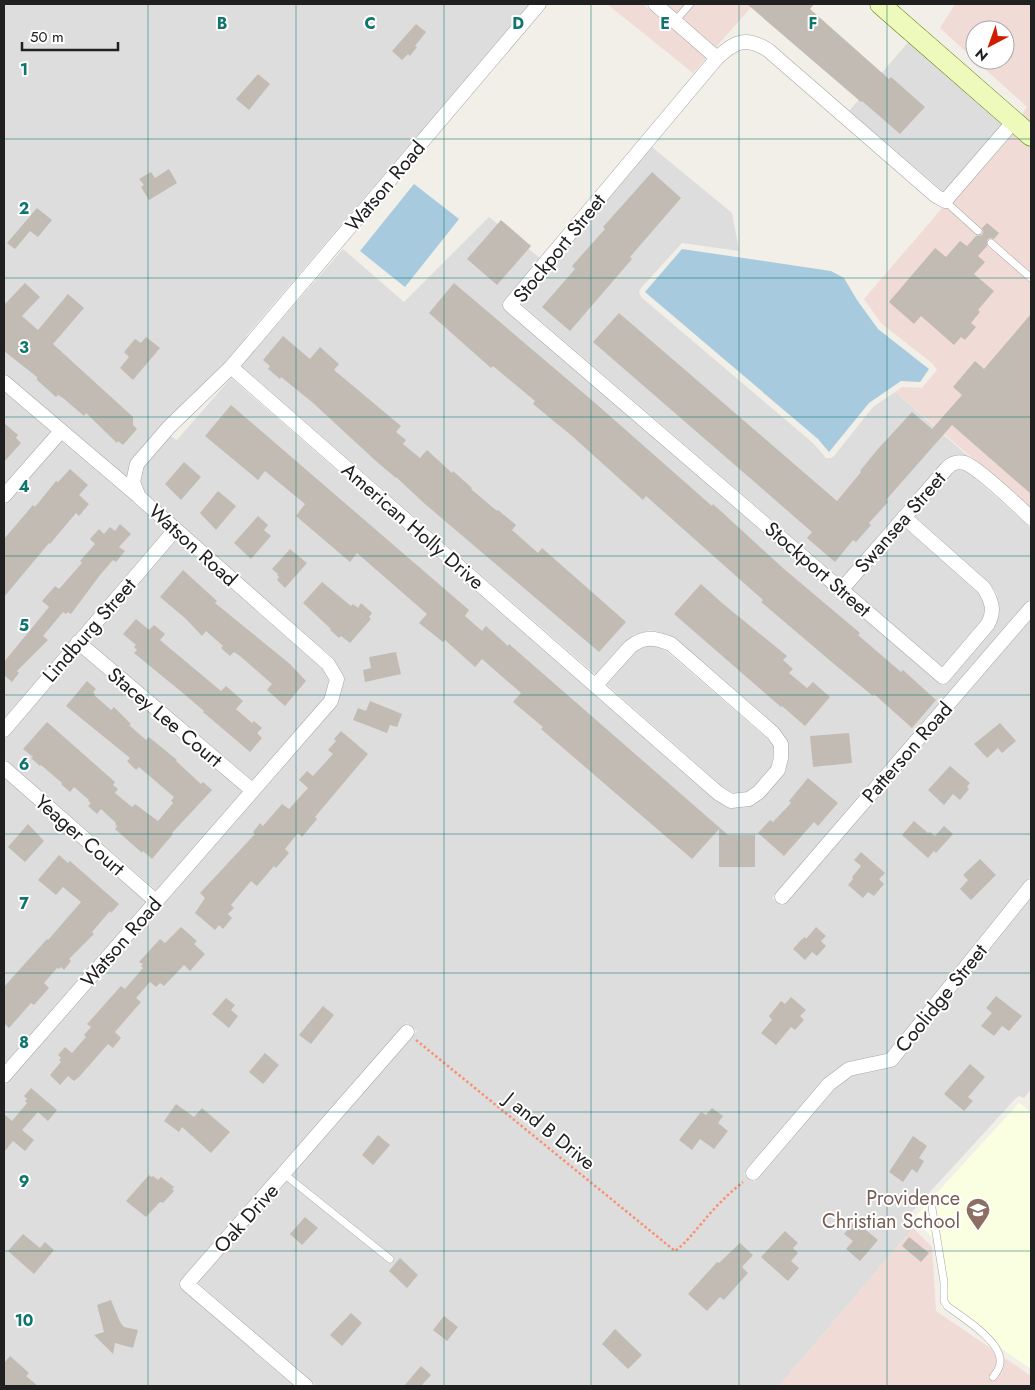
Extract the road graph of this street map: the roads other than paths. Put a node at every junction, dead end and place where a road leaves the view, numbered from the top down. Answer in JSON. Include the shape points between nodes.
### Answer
{"nodes":[{"id":1,"x":539,"y":4,"type":"edge"},
{"id":2,"x":655,"y":4,"type":"edge"},
{"id":3,"x":690,"y":4,"type":"edge"},
{"id":4,"x":880,"y":4,"type":"edge"},
{"id":5,"x":675,"y":21,"type":"junction"},
{"id":6,"x":717,"y":58,"type":"junction"},
{"id":7,"x":1014,"y":121,"type":"junction"},
{"id":8,"x":1031,"y":136,"type":"edge"},
{"id":9,"x":945,"y":202,"type":"junction"},
{"id":10,"x":978,"y":232,"type":"dead end"},
{"id":11,"x":991,"y":243,"type":"dead end"},
{"id":12,"x":1031,"y":278,"type":"edge"},
{"id":13,"x":231,"y":367,"type":"junction"},
{"id":14,"x":4,"y":382,"type":"edge"},
{"id":15,"x":61,"y":431,"type":"junction"},
{"id":16,"x":4,"y":496,"type":"edge"},
{"id":17,"x":138,"y":496,"type":"junction"},
{"id":18,"x":904,"y":518,"type":"junction"},
{"id":19,"x":1031,"y":518,"type":"edge"},
{"id":20,"x":175,"y":530,"type":"junction"},
{"id":21,"x":842,"y":589,"type":"junction"},
{"id":22,"x":1031,"y":608,"type":"edge"},
{"id":23,"x":78,"y":642,"type":"junction"},
{"id":24,"x":596,"y":685,"type":"junction"},
{"id":25,"x":4,"y":730,"type":"edge"},
{"id":26,"x":4,"y":768,"type":"edge"},
{"id":27,"x":253,"y":791,"type":"junction"},
{"id":28,"x":1031,"y":886,"type":"edge"},
{"id":29,"x":782,"y":897,"type":"dead end"},
{"id":30,"x":157,"y":902,"type":"junction"},
{"id":31,"x":407,"y":1032,"type":"road end"},
{"id":32,"x":4,"y":1076,"type":"edge"},
{"id":33,"x":753,"y":1173,"type":"road end"},
{"id":34,"x":284,"y":1174,"type":"junction"},
{"id":35,"x":932,"y":1208,"type":"dead end"},
{"id":36,"x":390,"y":1259,"type":"dead end"},
{"id":37,"x":993,"y":1377,"type":"dead end"},
{"id":38,"x":306,"y":1386,"type":"edge"}],
"edges":[{"from":1,"to":13,"type":"street","name":"Watson Road"},
{"from":2,"to":5,"type":"street"},
{"from":3,"to":5,"type":"lane"},
{"from":4,"to":7,"type":"main road"},
{"from":5,"to":6,"type":"street"},
{"from":6,"to":9,"type":"street","name":"Stockport Street","via":[[743,41],[760,45]]},
{"from":6,"to":21,"type":"street","name":"Stockport Street","via":[[510,305]]},
{"from":7,"to":8,"type":"main road"},
{"from":7,"to":9,"type":"street"},
{"from":9,"to":10,"type":"lane"},
{"from":11,"to":12,"type":"lane"},
{"from":13,"to":17,"type":"street","name":"Watson Road","via":[[169,427],[137,464],[133,482]]},
{"from":13,"to":24,"type":"street","name":"American Holly Drive"},
{"from":14,"to":15,"type":"street"},
{"from":15,"to":16,"type":"street"},
{"from":15,"to":17,"type":"street"},
{"from":17,"to":20,"type":"street","name":"Watson Road"},
{"from":18,"to":19,"type":"street","name":"Swansea Street","via":[[947,468],[959,462],[972,466]]},
{"from":18,"to":21,"type":"street","name":"Swansea Street"},
{"from":18,"to":21,"type":"street","name":"Stockport Street","via":[[984,588],[990,597],[992,616],[988,624],[943,677]]},
{"from":20,"to":23,"type":"street","name":"Lindburg Street"},
{"from":20,"to":27,"type":"street","name":"Watson Road","via":[[328,664],[337,679],[330,702]]},
{"from":22,"to":29,"type":"street","name":"Patterson Road"},
{"from":23,"to":25,"type":"street","name":"Lindburg Street"},
{"from":23,"to":27,"type":"street","name":"Stacey Lee Court"},
{"from":24,"to":24,"type":"street","name":"American Holly Drive","via":[[731,801],[749,800],[778,770],[780,744],[772,733],[671,644],[648,637],[636,642]]},
{"from":26,"to":30,"type":"street","name":"Yeager Court"},
{"from":27,"to":30,"type":"street","name":"Watson Road"},
{"from":28,"to":33,"type":"street","name":"Coolidge Street","via":[[891,1060],[848,1069],[829,1084]]},
{"from":30,"to":32,"type":"street","name":"Watson Road"},
{"from":31,"to":34,"type":"street","name":"Oak Drive"},
{"from":34,"to":36,"type":"lane"},
{"from":34,"to":38,"type":"street","name":"Oak Drive","via":[[187,1284]]},
{"from":35,"to":37,"type":"lane","via":[[944,1301],[994,1345],[1001,1362]]}]}
